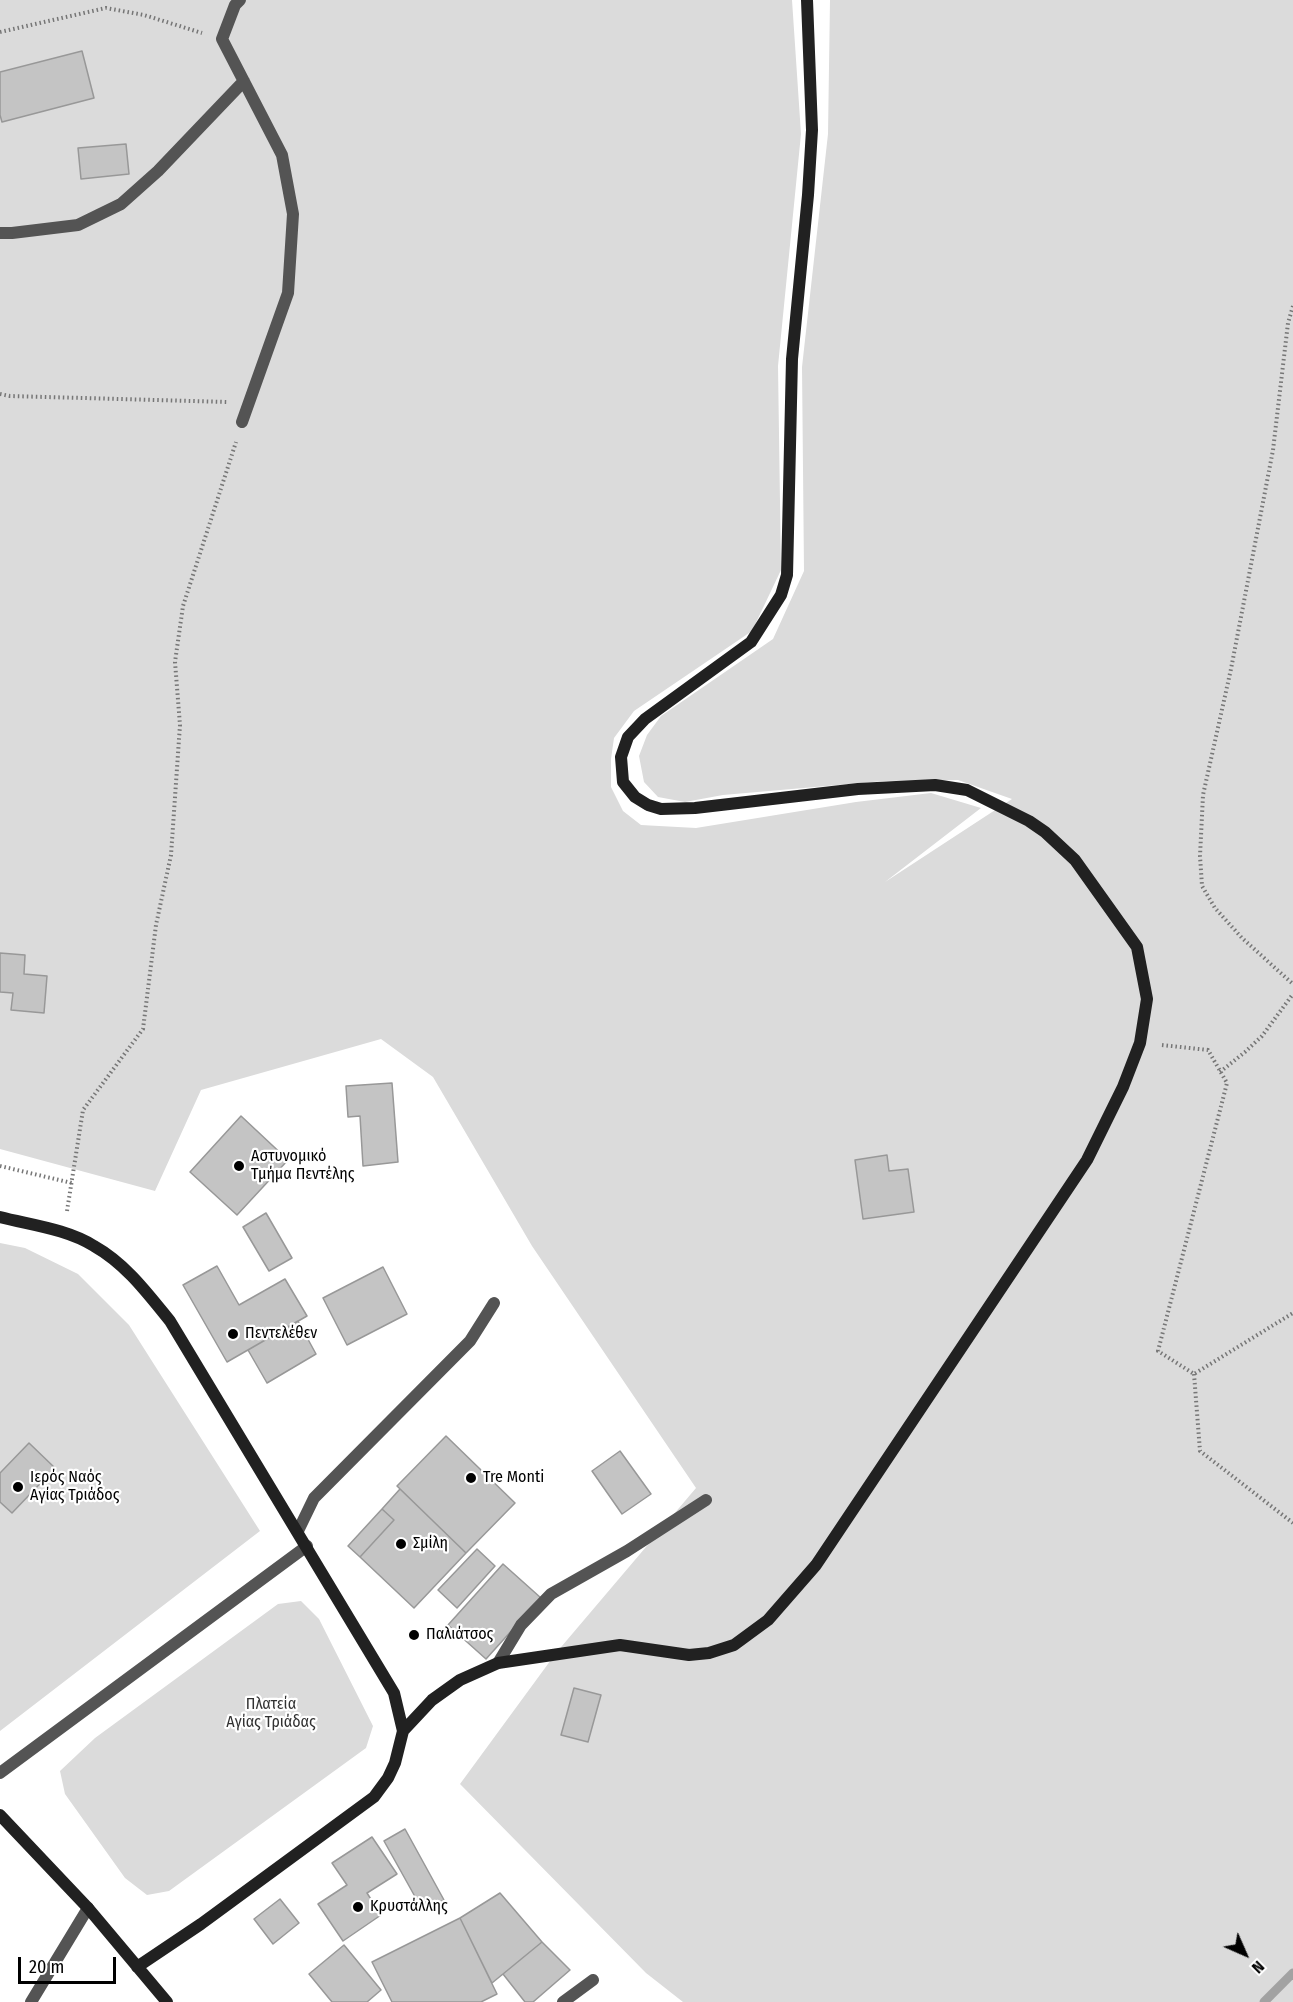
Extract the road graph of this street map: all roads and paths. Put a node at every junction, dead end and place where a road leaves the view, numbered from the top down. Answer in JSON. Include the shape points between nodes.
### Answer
{"nodes":[{"id":1,"x":240,"y":0,"type":"edge"},
{"id":2,"x":807,"y":0,"type":"edge"},
{"id":3,"x":0,"y":32,"type":"edge"},
{"id":4,"x":222,"y":39,"type":"junction"},
{"id":5,"x":244,"y":81,"type":"junction"},
{"id":6,"x":0,"y":233,"type":"edge"},
{"id":7,"x":1293,"y":306,"type":"edge"},
{"id":8,"x":0,"y":394,"type":"edge"},
{"id":9,"x":249,"y":403,"type":"junction"},
{"id":10,"x":242,"y":422,"type":"joint"},
{"id":11,"x":1293,"y":984,"type":"edge"},
{"id":12,"x":1293,"y":994,"type":"edge"},
{"id":13,"x":1140,"y":1042,"type":"junction"},
{"id":14,"x":1220,"y":1071,"type":"junction"},
{"id":15,"x":0,"y":1166,"type":"edge"},
{"id":16,"x":0,"y":1217,"type":"edge"},
{"id":17,"x":494,"y":1303,"type":"dead end"},
{"id":18,"x":1293,"y":1313,"type":"edge"},
{"id":19,"x":1194,"y":1374,"type":"junction"},
{"id":20,"x":706,"y":1500,"type":"dead end"},
{"id":21,"x":1293,"y":1523,"type":"edge"},
{"id":22,"x":298,"y":1531,"type":"junction"},
{"id":23,"x":307,"y":1546,"type":"junction"},
{"id":24,"x":498,"y":1663,"type":"junction"},
{"id":25,"x":403,"y":1731,"type":"junction"},
{"id":26,"x":0,"y":1773,"type":"edge"},
{"id":27,"x":0,"y":1815,"type":"edge"},
{"id":28,"x":87,"y":1908,"type":"junction"},
{"id":29,"x":137,"y":1967,"type":"junction"},
{"id":30,"x":593,"y":1980,"type":"dead end"},
{"id":31,"x":31,"y":2002,"type":"edge"},
{"id":32,"x":166,"y":2002,"type":"edge"},
{"id":33,"x":563,"y":2002,"type":"edge"}],
"edges":[{"from":1,"to":4,"type":"street"},
{"from":2,"to":13,"type":"street","via":[[812,130],[792,359],[787,575],[781,595],[751,642],[645,719],[628,737],[621,757],[623,782],[635,797],[661,809],[858,789],[934,785],[967,790],[1045,832],[1075,860],[1137,947],[1147,999]]},
{"from":3,"to":4,"type":"path","via":[[106,8],[144,15]]},
{"from":4,"to":5,"type":"street"},
{"from":5,"to":6,"type":"street","via":[[121,204],[78,225]]},
{"from":5,"to":9,"type":"street","via":[[282,155],[293,214],[288,293]]},
{"from":7,"to":11,"type":"path","via":[[1273,450],[1203,795],[1200,856],[1202,886],[1215,908]]},
{"from":8,"to":9,"type":"path"},
{"from":9,"to":10,"type":"street"},
{"from":10,"to":15,"type":"path","via":[[183,606],[176,662],[180,725],[171,855],[156,925],[143,1029],[83,1110],[72,1183]]},
{"from":12,"to":14,"type":"path","via":[[1262,1036]]},
{"from":13,"to":14,"type":"path","via":[[1208,1050]]},
{"from":13,"to":24,"type":"street","via":[[1087,1160],[816,1565],[768,1620],[734,1645],[709,1653],[689,1655],[620,1645]]},
{"from":14,"to":19,"type":"path","via":[[1227,1083],[1158,1351]]},
{"from":16,"to":22,"type":"street","via":[[94,1245],[138,1281],[170,1321]]},
{"from":17,"to":22,"type":"street","via":[[470,1341],[314,1498]]},
{"from":18,"to":19,"type":"path"},
{"from":19,"to":21,"type":"path","via":[[1200,1451]]},
{"from":20,"to":24,"type":"street","via":[[551,1594],[521,1624]]},
{"from":22,"to":23,"type":"street"},
{"from":23,"to":25,"type":"street","via":[[394,1693]]},
{"from":23,"to":26,"type":"street"},
{"from":24,"to":25,"type":"street","via":[[451,1686]]},
{"from":25,"to":29,"type":"street","via":[[388,1778],[374,1797]]},
{"from":27,"to":28,"type":"street"},
{"from":28,"to":29,"type":"street"},
{"from":28,"to":31,"type":"street"},
{"from":29,"to":32,"type":"street"},
{"from":30,"to":33,"type":"street"}]}
